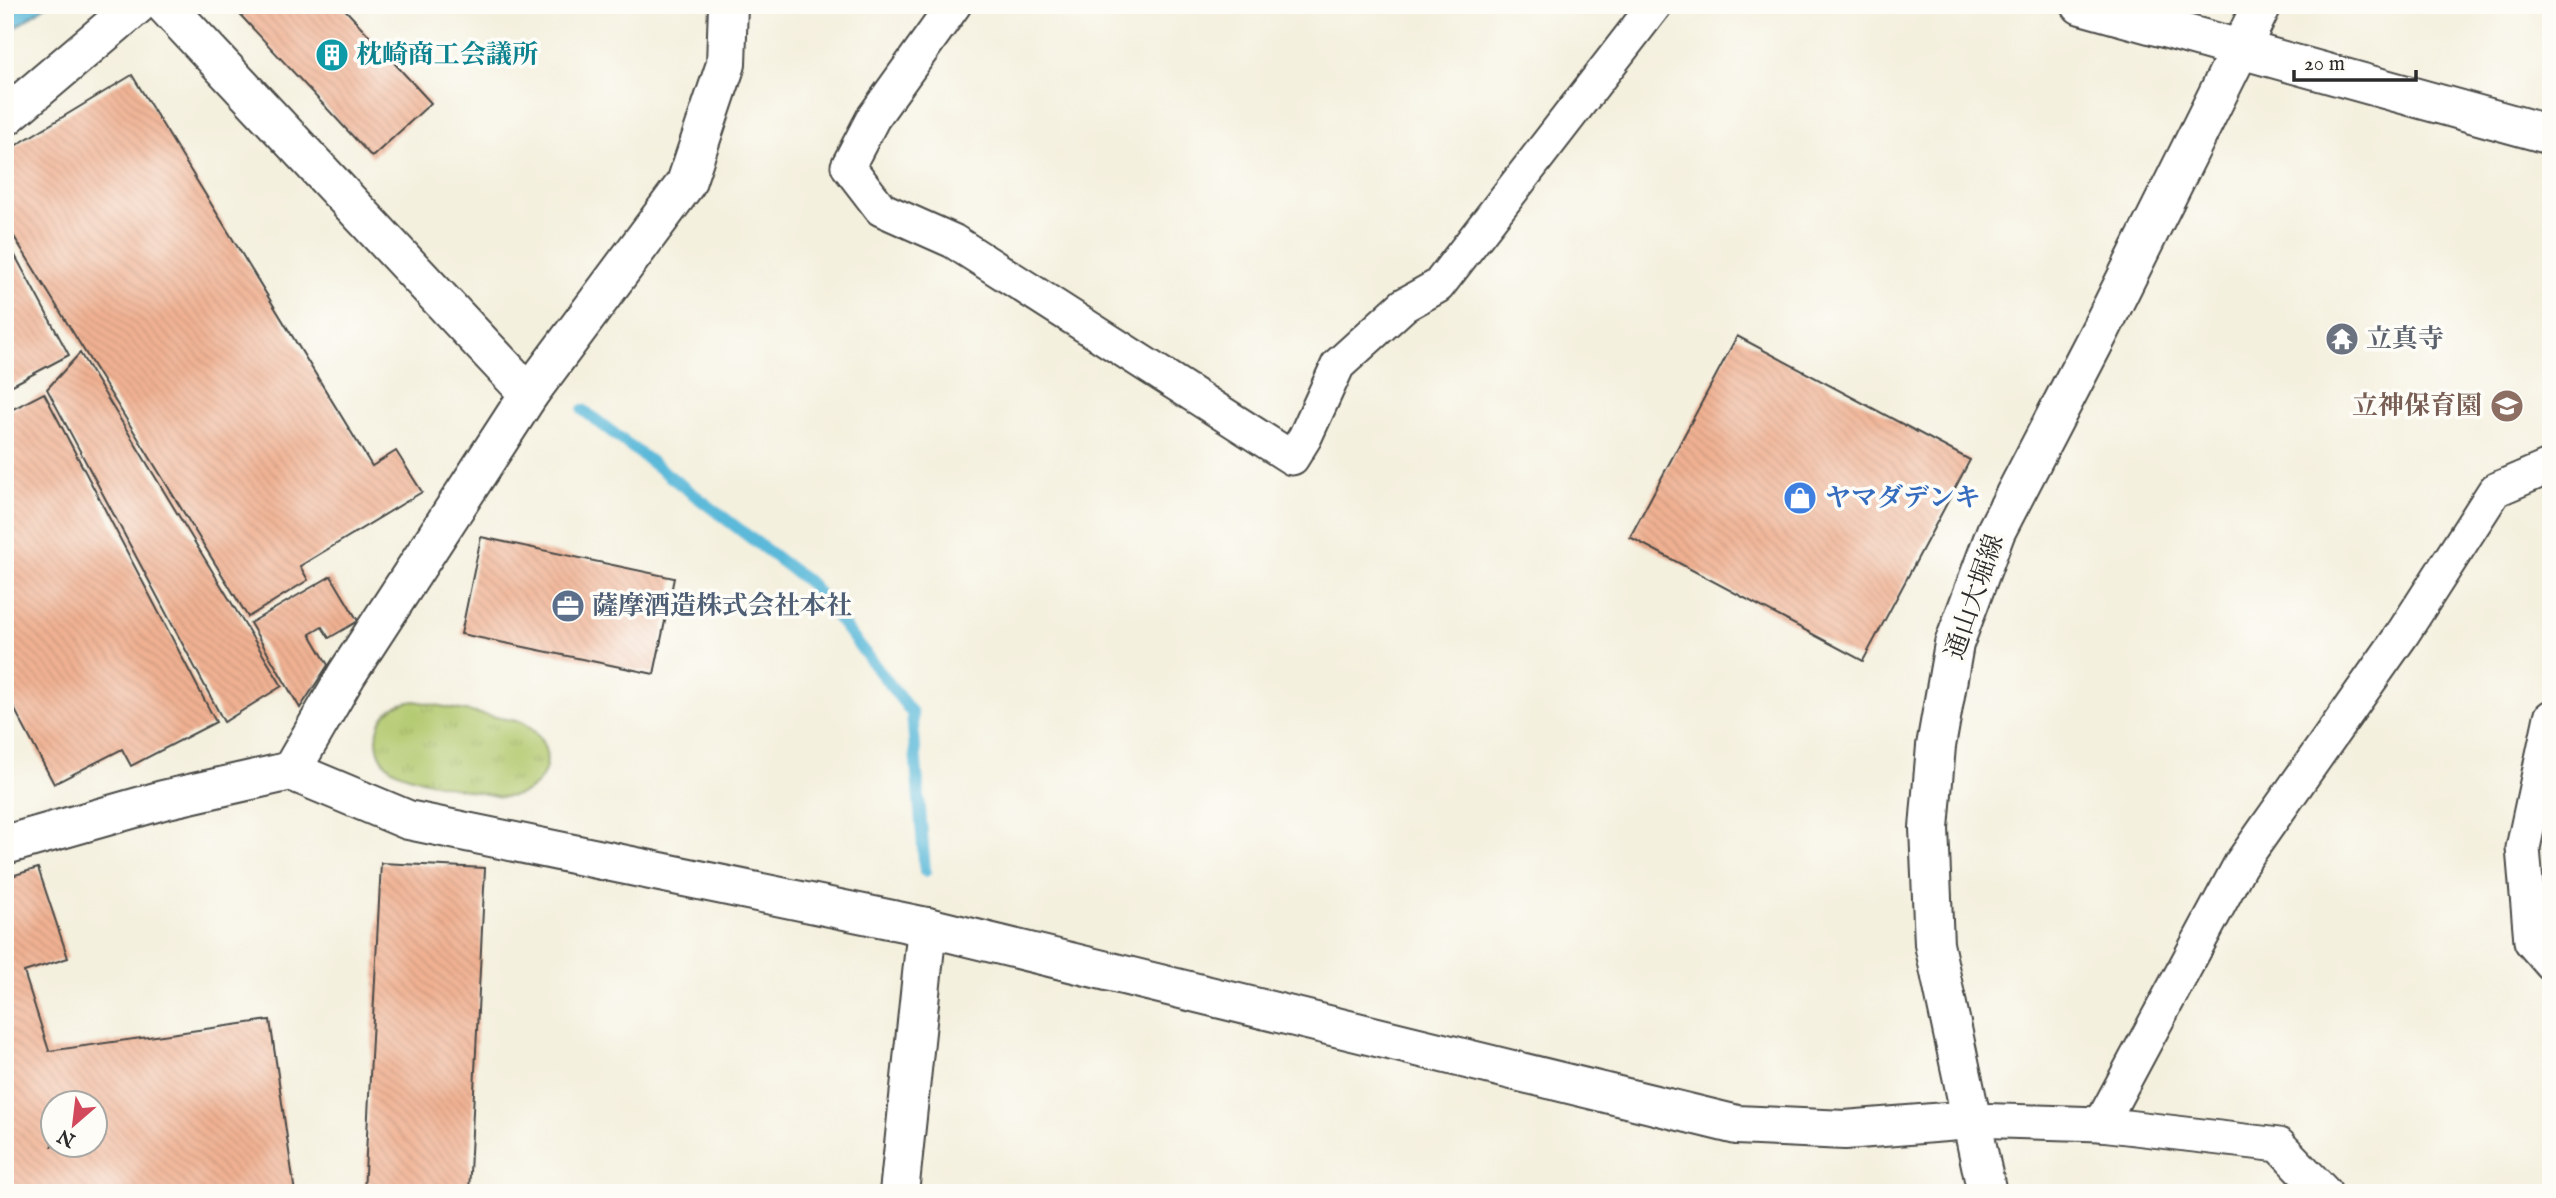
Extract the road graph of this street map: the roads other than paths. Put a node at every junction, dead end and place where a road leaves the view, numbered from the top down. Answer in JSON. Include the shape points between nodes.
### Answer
{"nodes":[{"id":1,"x":137,"y":5,"type":"edge"},
{"id":2,"x":165,"y":5,"type":"edge"},
{"id":3,"x":729,"y":5,"type":"edge"},
{"id":4,"x":954,"y":5,"type":"edge"},
{"id":5,"x":1654,"y":5,"type":"edge"},
{"id":6,"x":2081,"y":5,"type":"edge"},
{"id":7,"x":2262,"y":5,"type":"edge"},
{"id":8,"x":2239,"y":50,"type":"junction"},
{"id":9,"x":5,"y":117,"type":"edge"},
{"id":10,"x":2551,"y":135,"type":"edge"},
{"id":11,"x":529,"y":394,"type":"junction"},
{"id":12,"x":2551,"y":466,"type":"edge"},
{"id":13,"x":2551,"y":717,"type":"edge"},
{"id":14,"x":291,"y":771,"type":"junction"},
{"id":15,"x":5,"y":845,"type":"edge"},
{"id":16,"x":927,"y":927,"type":"junction"},
{"id":17,"x":2551,"y":964,"type":"edge"},
{"id":18,"x":1970,"y":1120,"type":"junction"},
{"id":19,"x":2101,"y":1124,"type":"junction"},
{"id":20,"x":899,"y":1193,"type":"edge"},
{"id":21,"x":1987,"y":1193,"type":"edge"},
{"id":22,"x":2325,"y":1193,"type":"edge"}],
"edges":[{"from":1,"to":9,"type":"main road"},
{"from":2,"to":11,"type":"main road"},
{"from":3,"to":11,"type":"main road","via":[[726,64],[686,184]]},
{"from":4,"to":5,"type":"street","via":[[873,118],[848,166],[881,209],[953,241],[1292,458],[1338,365],[1404,305],[1438,286]]},
{"from":6,"to":8,"type":"main road"},
{"from":7,"to":8,"type":"main road","name":"通山大堀線"},
{"from":8,"to":10,"type":"main road"},
{"from":8,"to":18,"type":"main road","name":"通山大堀線","via":[[1996,531],[1954,643],[1936,747],[1930,840],[1934,944]]},
{"from":11,"to":14,"type":"main road","via":[[347,674]]},
{"from":12,"to":19,"type":"street","via":[[2495,491],[2403,633],[2240,865]]},
{"from":13,"to":17,"type":"street","via":[[2523,848],[2531,941]]},
{"from":14,"to":15,"type":"main road","via":[[163,800]]},
{"from":14,"to":16,"type":"main road","via":[[408,820]]},
{"from":16,"to":18,"type":"main road","via":[[1737,1125],[1845,1130]]},
{"from":16,"to":20,"type":"main road"},
{"from":18,"to":19,"type":"street"},
{"from":18,"to":21,"type":"main road","name":"通山大堀線"},
{"from":19,"to":22,"type":"street","via":[[2279,1145]]}]}
